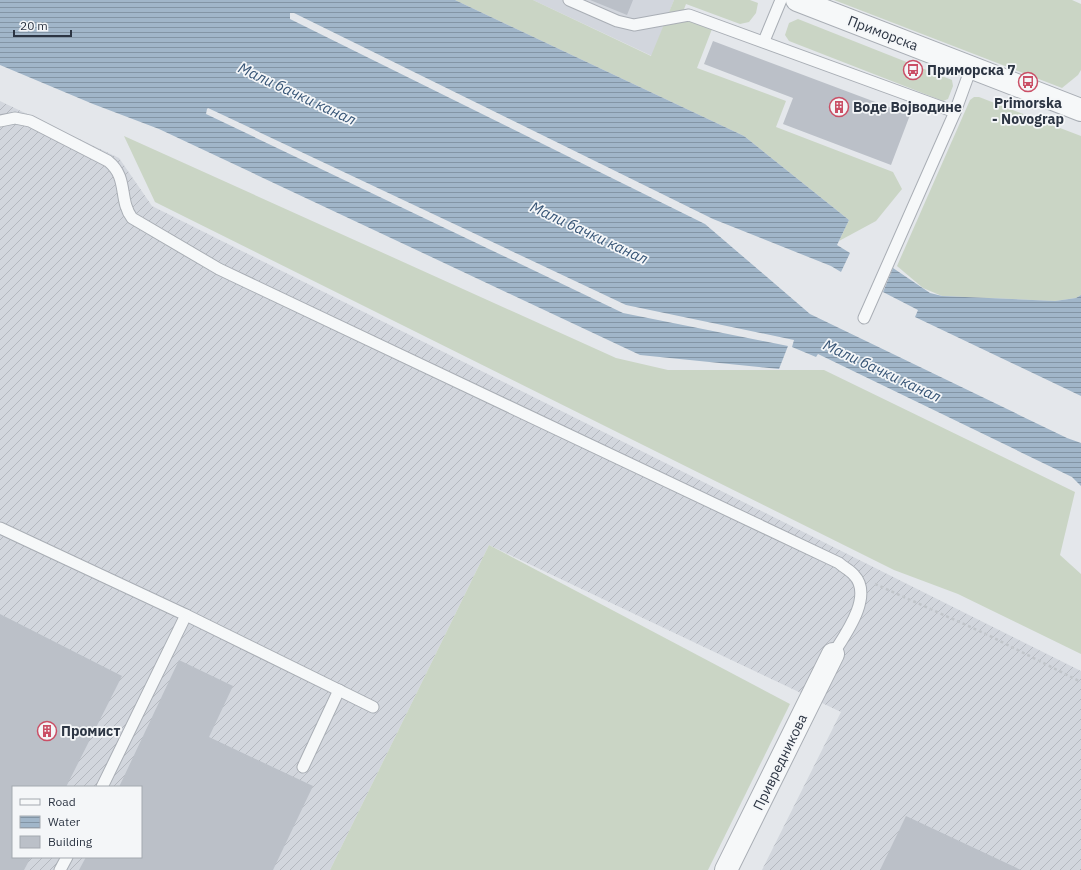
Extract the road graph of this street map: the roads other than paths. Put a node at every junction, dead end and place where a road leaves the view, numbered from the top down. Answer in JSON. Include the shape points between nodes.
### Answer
{"nodes":[{"id":1,"x":569,"y":0,"type":"edge"},
{"id":2,"x":781,"y":0,"type":"edge"},
{"id":3,"x":797,"y":0,"type":"edge"},
{"id":4,"x":764,"y":42,"type":"junction"},
{"id":5,"x":971,"y":68,"type":"junction"},
{"id":6,"x":1081,"y":110,"type":"edge"},
{"id":7,"x":955,"y":112,"type":"junction"},
{"id":8,"x":0,"y":121,"type":"edge"},
{"id":9,"x":864,"y":318,"type":"dead end"},
{"id":10,"x":0,"y":528,"type":"edge"},
{"id":11,"x":186,"y":616,"type":"junction"},
{"id":12,"x":833,"y":654,"type":"joint"},
{"id":13,"x":339,"y":690,"type":"junction"},
{"id":14,"x":373,"y":707,"type":"dead end"},
{"id":15,"x":303,"y":768,"type":"dead end"},
{"id":16,"x":102,"y":786,"type":"edge"},
{"id":17,"x":66,"y":858,"type":"edge"},
{"id":18,"x":60,"y":870,"type":"edge"},
{"id":19,"x":726,"y":870,"type":"edge"}],
"edges":[{"from":1,"to":4,"type":"lane","via":[[617,21],[634,25],[689,15]]},
{"from":2,"to":4,"type":"lane"},
{"from":3,"to":5,"type":"street","name":"Приморска"},
{"from":4,"to":7,"type":"lane"},
{"from":5,"to":6,"type":"street","name":"Приморска"},
{"from":5,"to":7,"type":"lane"},
{"from":7,"to":9,"type":"lane"},
{"from":8,"to":12,"type":"lane","via":[[15,118],[30,121],[108,161],[121,177],[127,211],[132,218],[219,270],[839,563],[855,575],[861,589],[860,603],[853,622]]},
{"from":10,"to":11,"type":"lane"},
{"from":11,"to":13,"type":"lane"},
{"from":11,"to":16,"type":"lane"},
{"from":12,"to":19,"type":"street","name":"Привредникова"},
{"from":13,"to":14,"type":"lane"},
{"from":13,"to":15,"type":"lane"},
{"from":17,"to":18,"type":"lane"}]}
